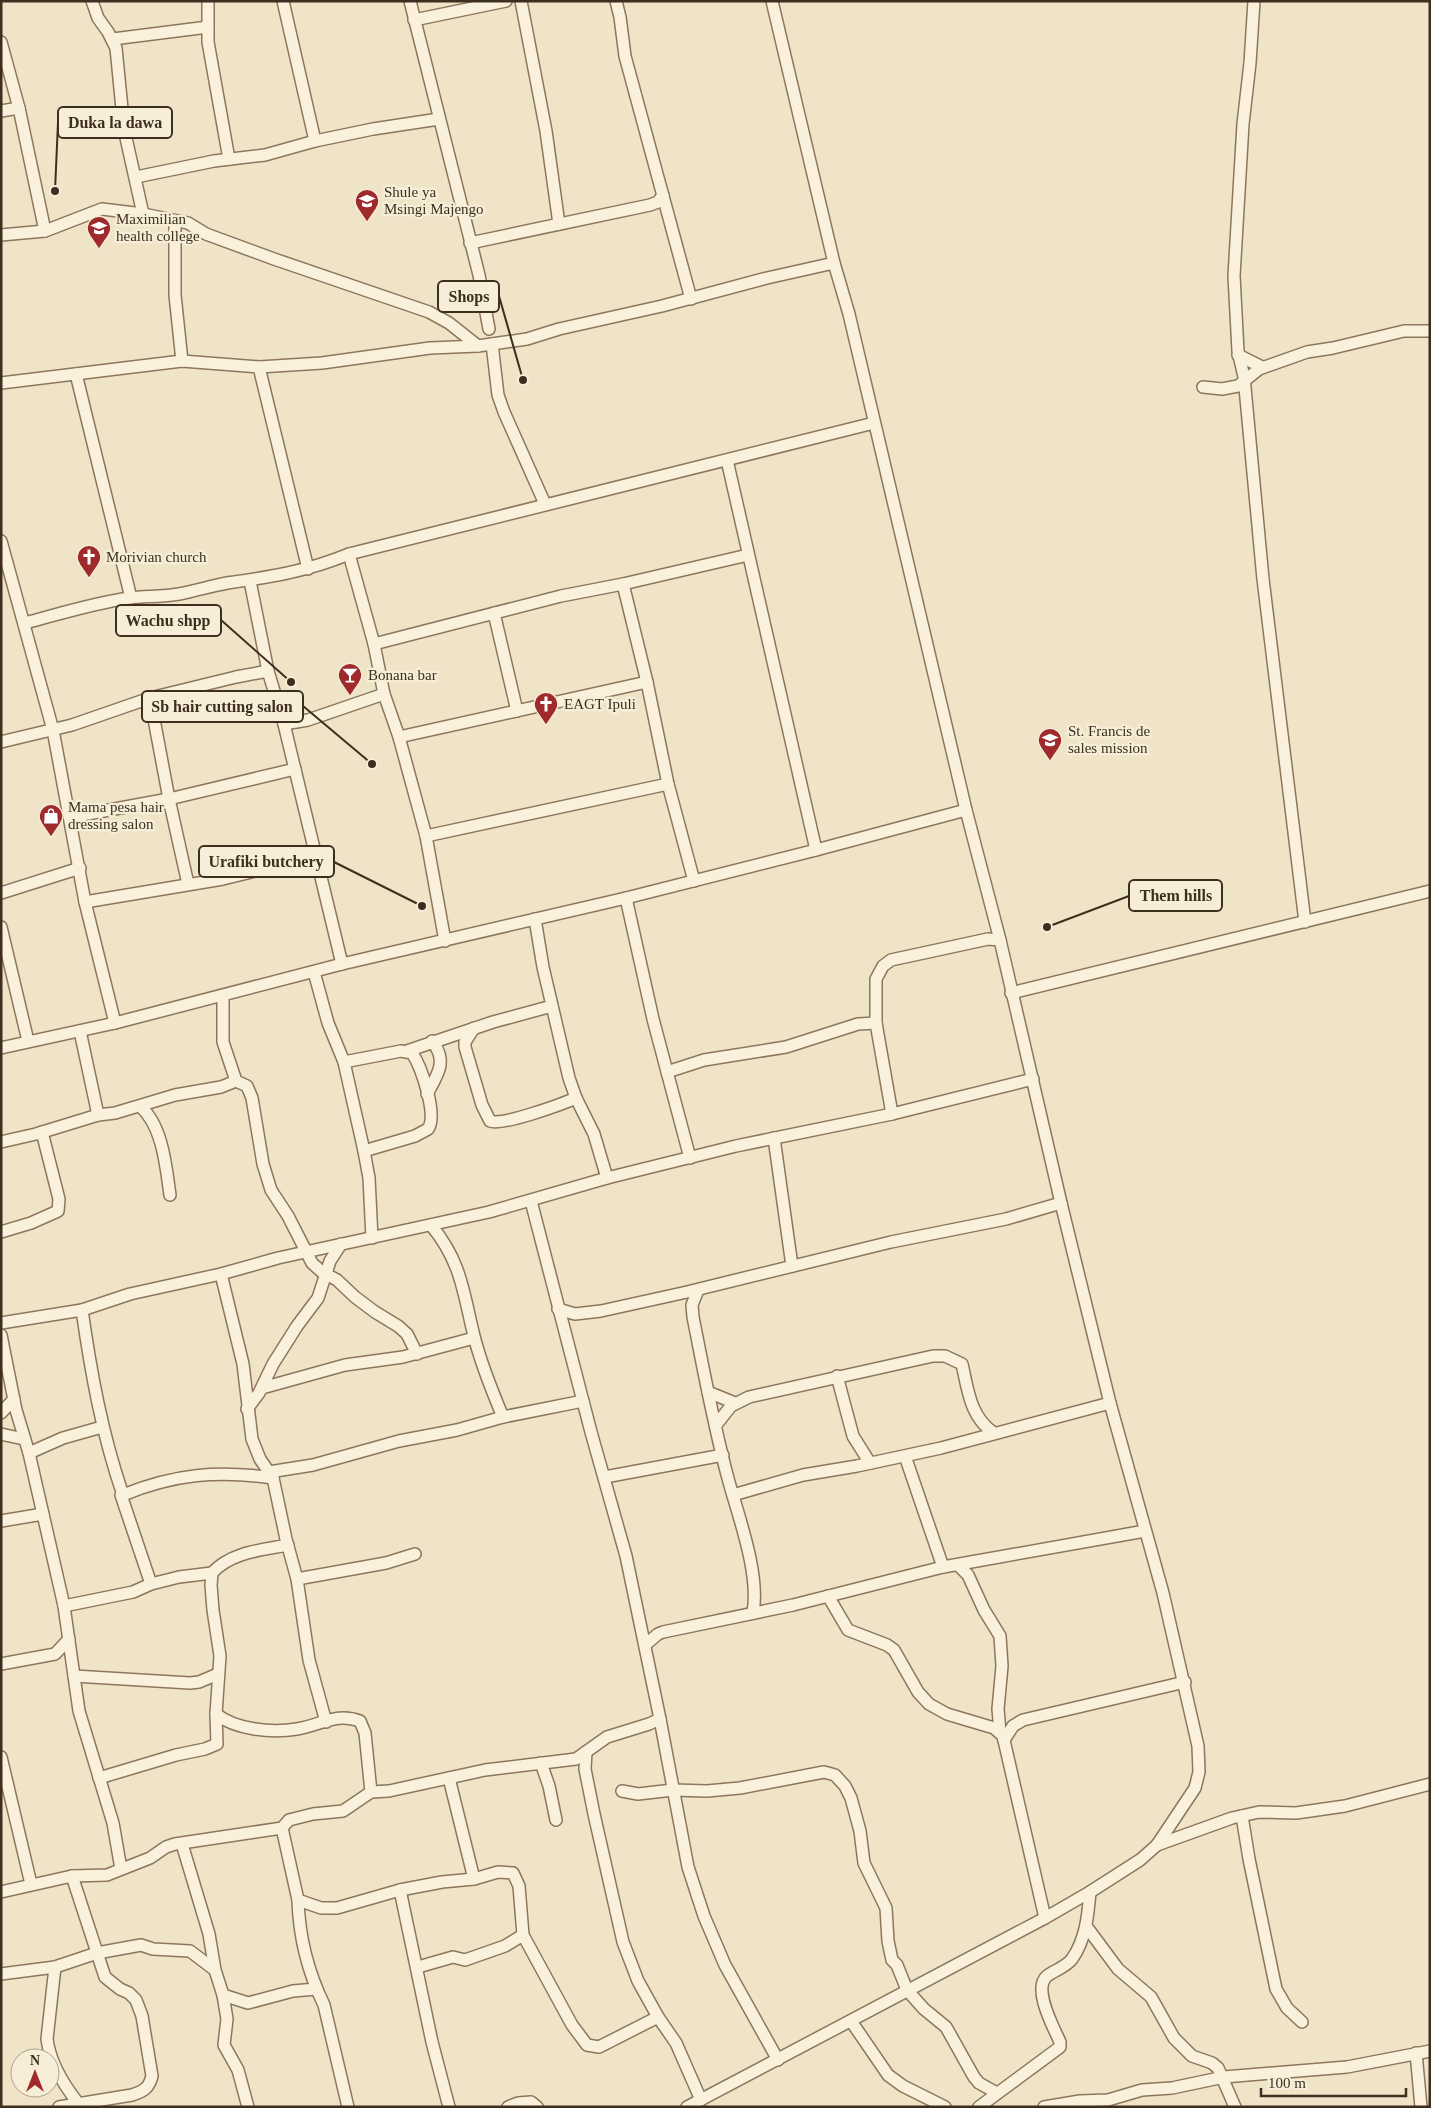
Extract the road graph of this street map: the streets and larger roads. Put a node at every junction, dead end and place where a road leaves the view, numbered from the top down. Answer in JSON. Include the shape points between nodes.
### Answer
{"nodes":[{"id":1,"x":92,"y":1,"type":"edge"},
{"id":2,"x":208,"y":1,"type":"edge"},
{"id":3,"x":283,"y":1,"type":"edge"},
{"id":4,"x":410,"y":1,"type":"edge"},
{"id":5,"x":506,"y":1,"type":"edge"},
{"id":6,"x":521,"y":1,"type":"edge"},
{"id":7,"x":616,"y":1,"type":"edge"},
{"id":8,"x":772,"y":1,"type":"edge"},
{"id":9,"x":1254,"y":1,"type":"edge"},
{"id":10,"x":414,"y":20,"type":"junction"},
{"id":11,"x":208,"y":26,"type":"junction"},
{"id":12,"x":113,"y":39,"type":"junction"},
{"id":13,"x":1,"y":42,"type":"edge"},
{"id":14,"x":19,"y":108,"type":"junction"},
{"id":15,"x":1,"y":111,"type":"edge"},
{"id":16,"x":439,"y":119,"type":"junction"},
{"id":17,"x":315,"y":141,"type":"junction"},
{"id":18,"x":229,"y":159,"type":"junction"},
{"id":19,"x":136,"y":177,"type":"junction"},
{"id":20,"x":663,"y":195,"type":"junction"},
{"id":21,"x":650,"y":205,"type":"junction"},
{"id":22,"x":668,"y":213,"type":"junction"},
{"id":23,"x":143,"y":214,"type":"junction"},
{"id":24,"x":175,"y":221,"type":"junction"},
{"id":25,"x":558,"y":224,"type":"junction"},
{"id":26,"x":45,"y":231,"type":"junction"},
{"id":27,"x":1,"y":235,"type":"edge"},
{"id":28,"x":470,"y":243,"type":"junction"},
{"id":29,"x":834,"y":263,"type":"junction"},
{"id":30,"x":691,"y":299,"type":"junction"},
{"id":31,"x":489,"y":329,"type":"dead end"},
{"id":32,"x":1430,"y":331,"type":"edge"},
{"id":33,"x":492,"y":344,"type":"junction"},
{"id":34,"x":478,"y":346,"type":"junction"},
{"id":35,"x":1238,"y":355,"type":"junction"},
{"id":36,"x":182,"y":360,"type":"junction"},
{"id":37,"x":258,"y":367,"type":"junction"},
{"id":38,"x":1262,"y":368,"type":"junction"},
{"id":39,"x":76,"y":374,"type":"junction"},
{"id":40,"x":1244,"y":383,"type":"junction"},
{"id":41,"x":1,"y":384,"type":"edge"},
{"id":42,"x":1203,"y":387,"type":"dead end"},
{"id":43,"x":874,"y":423,"type":"junction"},
{"id":44,"x":726,"y":460,"type":"junction"},
{"id":45,"x":546,"y":504,"type":"junction"},
{"id":46,"x":1,"y":541,"type":"edge"},
{"id":47,"x":349,"y":554,"type":"junction"},
{"id":48,"x":748,"y":555,"type":"junction"},
{"id":49,"x":308,"y":569,"type":"junction"},
{"id":50,"x":250,"y":581,"type":"junction"},
{"id":51,"x":622,"y":584,"type":"junction"},
{"id":52,"x":131,"y":598,"type":"junction"},
{"id":53,"x":494,"y":613,"type":"junction"},
{"id":54,"x":25,"y":623,"type":"junction"},
{"id":55,"x":374,"y":644,"type":"junction"},
{"id":56,"x":268,"y":671,"type":"junction"},
{"id":57,"x":647,"y":682,"type":"junction"},
{"id":58,"x":384,"y":694,"type":"junction"},
{"id":59,"x":150,"y":698,"type":"junction"},
{"id":60,"x":517,"y":711,"type":"junction"},
{"id":61,"x":284,"y":724,"type":"junction"},
{"id":62,"x":54,"y":730,"type":"junction"},
{"id":63,"x":399,"y":737,"type":"junction"},
{"id":64,"x":1,"y":742,"type":"edge"},
{"id":65,"x":295,"y":769,"type":"junction"},
{"id":66,"x":668,"y":784,"type":"junction"},
{"id":67,"x":169,"y":799,"type":"junction"},
{"id":68,"x":966,"y":810,"type":"junction"},
{"id":69,"x":71,"y":817,"type":"junction"},
{"id":70,"x":426,"y":836,"type":"junction"},
{"id":71,"x":816,"y":850,"type":"junction"},
{"id":72,"x":316,"y":856,"type":"junction"},
{"id":73,"x":80,"y":868,"type":"junction"},
{"id":74,"x":694,"y":881,"type":"junction"},
{"id":75,"x":188,"y":884,"type":"junction"},
{"id":76,"x":1430,"y":891,"type":"edge"},
{"id":77,"x":1,"y":893,"type":"edge"},
{"id":78,"x":626,"y":898,"type":"junction"},
{"id":79,"x":85,"y":902,"type":"junction"},
{"id":80,"x":535,"y":919,"type":"junction"},
{"id":81,"x":1305,"y":922,"type":"junction"},
{"id":82,"x":1,"y":927,"type":"edge"},
{"id":83,"x":1000,"y":940,"type":"junction"},
{"id":84,"x":445,"y":941,"type":"junction"},
{"id":85,"x":342,"y":964,"type":"junction"},
{"id":86,"x":314,"y":972,"type":"junction"},
{"id":87,"x":1011,"y":993,"type":"junction"},
{"id":88,"x":223,"y":996,"type":"junction"},
{"id":89,"x":552,"y":1006,"type":"junction"},
{"id":90,"x":115,"y":1023,"type":"junction"},
{"id":91,"x":876,"y":1023,"type":"junction"},
{"id":92,"x":474,"y":1028,"type":"junction"},
{"id":93,"x":80,"y":1031,"type":"junction"},
{"id":94,"x":28,"y":1041,"type":"junction"},
{"id":95,"x":432,"y":1041,"type":"junction"},
{"id":96,"x":1,"y":1048,"type":"edge"},
{"id":97,"x":407,"y":1051,"type":"junction"},
{"id":98,"x":344,"y":1062,"type":"junction"},
{"id":99,"x":666,"y":1072,"type":"junction"},
{"id":100,"x":1034,"y":1079,"type":"junction"},
{"id":101,"x":236,"y":1081,"type":"junction"},
{"id":102,"x":428,"y":1094,"type":"junction"},
{"id":103,"x":576,"y":1098,"type":"junction"},
{"id":104,"x":140,"y":1106,"type":"junction"},
{"id":105,"x":892,"y":1114,"type":"junction"},
{"id":106,"x":98,"y":1115,"type":"junction"},
{"id":107,"x":42,"y":1132,"type":"junction"},
{"id":108,"x":774,"y":1138,"type":"junction"},
{"id":109,"x":1,"y":1142,"type":"edge"},
{"id":110,"x":364,"y":1151,"type":"junction"},
{"id":111,"x":690,"y":1158,"type":"junction"},
{"id":112,"x":607,"y":1178,"type":"junction"},
{"id":113,"x":170,"y":1195,"type":"dead end"},
{"id":114,"x":531,"y":1201,"type":"junction"},
{"id":115,"x":1060,"y":1203,"type":"junction"},
{"id":116,"x":432,"y":1225,"type":"junction"},
{"id":117,"x":1,"y":1232,"type":"edge"},
{"id":118,"x":372,"y":1238,"type":"junction"},
{"id":119,"x":341,"y":1244,"type":"junction"},
{"id":120,"x":307,"y":1251,"type":"junction"},
{"id":121,"x":792,"y":1266,"type":"junction"},
{"id":122,"x":221,"y":1274,"type":"junction"},
{"id":123,"x":325,"y":1274,"type":"junction"},
{"id":124,"x":698,"y":1290,"type":"junction"},
{"id":125,"x":674,"y":1295,"type":"junction"},
{"id":126,"x":558,"y":1309,"type":"junction"},
{"id":127,"x":82,"y":1310,"type":"junction"},
{"id":128,"x":692,"y":1312,"type":"junction"},
{"id":129,"x":1,"y":1323,"type":"edge"},
{"id":130,"x":1,"y":1334,"type":"edge"},
{"id":131,"x":474,"y":1338,"type":"junction"},
{"id":132,"x":417,"y":1354,"type":"junction"},
{"id":133,"x":837,"y":1376,"type":"junction"},
{"id":134,"x":262,"y":1388,"type":"junction"},
{"id":135,"x":708,"y":1392,"type":"junction"},
{"id":136,"x":14,"y":1399,"type":"junction"},
{"id":137,"x":583,"y":1402,"type":"junction"},
{"id":138,"x":735,"y":1403,"type":"junction"},
{"id":139,"x":1110,"y":1403,"type":"junction"},
{"id":140,"x":247,"y":1409,"type":"junction"},
{"id":141,"x":1,"y":1413,"type":"edge"},
{"id":142,"x":503,"y":1417,"type":"junction"},
{"id":143,"x":716,"y":1425,"type":"junction"},
{"id":144,"x":102,"y":1427,"type":"junction"},
{"id":145,"x":994,"y":1433,"type":"junction"},
{"id":146,"x":1,"y":1434,"type":"edge"},
{"id":147,"x":24,"y":1439,"type":"junction"},
{"id":148,"x":29,"y":1453,"type":"junction"},
{"id":149,"x":723,"y":1456,"type":"junction"},
{"id":150,"x":905,"y":1456,"type":"junction"},
{"id":151,"x":870,"y":1463,"type":"junction"},
{"id":152,"x":271,"y":1475,"type":"junction"},
{"id":153,"x":605,"y":1477,"type":"junction"},
{"id":154,"x":123,"y":1494,"type":"junction"},
{"id":155,"x":733,"y":1495,"type":"junction"},
{"id":156,"x":43,"y":1514,"type":"junction"},
{"id":157,"x":1,"y":1521,"type":"edge"},
{"id":158,"x":1145,"y":1530,"type":"junction"},
{"id":159,"x":288,"y":1545,"type":"junction"},
{"id":160,"x":415,"y":1554,"type":"dead end"},
{"id":161,"x":958,"y":1565,"type":"junction"},
{"id":162,"x":943,"y":1567,"type":"junction"},
{"id":163,"x":212,"y":1572,"type":"junction"},
{"id":164,"x":297,"y":1579,"type":"junction"},
{"id":165,"x":151,"y":1584,"type":"junction"},
{"id":166,"x":828,"y":1596,"type":"junction"},
{"id":167,"x":64,"y":1606,"type":"junction"},
{"id":168,"x":753,"y":1612,"type":"junction"},
{"id":169,"x":69,"y":1639,"type":"junction"},
{"id":170,"x":645,"y":1645,"type":"junction"},
{"id":171,"x":1,"y":1664,"type":"edge"},
{"id":172,"x":218,"y":1674,"type":"junction"},
{"id":173,"x":74,"y":1676,"type":"junction"},
{"id":174,"x":1185,"y":1682,"type":"junction"},
{"id":175,"x":216,"y":1714,"type":"junction"},
{"id":176,"x":660,"y":1719,"type":"junction"},
{"id":177,"x":326,"y":1722,"type":"junction"},
{"id":178,"x":1002,"y":1736,"type":"junction"},
{"id":179,"x":586,"y":1752,"type":"junction"},
{"id":180,"x":1,"y":1757,"type":"edge"},
{"id":181,"x":541,"y":1763,"type":"junction"},
{"id":182,"x":99,"y":1778,"type":"junction"},
{"id":183,"x":449,"y":1778,"type":"junction"},
{"id":184,"x":1430,"y":1784,"type":"edge"},
{"id":185,"x":5,"y":1790,"type":"edge"},
{"id":186,"x":672,"y":1790,"type":"junction"},
{"id":187,"x":622,"y":1791,"type":"dead end"},
{"id":188,"x":370,"y":1792,"type":"junction"},
{"id":189,"x":1242,"y":1816,"type":"junction"},
{"id":190,"x":556,"y":1820,"type":"dead end"},
{"id":191,"x":282,"y":1828,"type":"junction"},
{"id":192,"x":182,"y":1844,"type":"junction"},
{"id":193,"x":1157,"y":1845,"type":"junction"},
{"id":194,"x":121,"y":1869,"type":"junction"},
{"id":195,"x":72,"y":1876,"type":"junction"},
{"id":196,"x":474,"y":1879,"type":"junction"},
{"id":197,"x":31,"y":1884,"type":"junction"},
{"id":198,"x":400,"y":1890,"type":"junction"},
{"id":199,"x":1,"y":1892,"type":"edge"},
{"id":200,"x":1090,"y":1892,"type":"junction"},
{"id":201,"x":298,"y":1900,"type":"junction"},
{"id":202,"x":1045,"y":1918,"type":"junction"},
{"id":203,"x":1086,"y":1926,"type":"junction"},
{"id":204,"x":523,"y":1934,"type":"junction"},
{"id":205,"x":97,"y":1953,"type":"junction"},
{"id":206,"x":55,"y":1967,"type":"junction"},
{"id":207,"x":418,"y":1967,"type":"junction"},
{"id":208,"x":215,"y":1970,"type":"junction"},
{"id":209,"x":1,"y":1974,"type":"edge"},
{"id":210,"x":316,"y":1989,"type":"junction"},
{"id":211,"x":907,"y":1990,"type":"junction"},
{"id":212,"x":223,"y":1995,"type":"junction"},
{"id":213,"x":658,"y":2017,"type":"junction"},
{"id":214,"x":852,"y":2021,"type":"junction"},
{"id":215,"x":1302,"y":2022,"type":"dead end"},
{"id":216,"x":1430,"y":2052,"type":"edge"},
{"id":217,"x":1416,"y":2053,"type":"junction"},
{"id":218,"x":778,"y":2060,"type":"junction"},
{"id":219,"x":1224,"y":2077,"type":"junction"},
{"id":220,"x":997,"y":2093,"type":"junction"},
{"id":221,"x":701,"y":2100,"type":"junction"},
{"id":222,"x":78,"y":2103,"type":"junction"},
{"id":223,"x":59,"y":2107,"type":"edge"},
{"id":224,"x":248,"y":2107,"type":"edge"},
{"id":225,"x":348,"y":2107,"type":"edge"},
{"id":226,"x":449,"y":2107,"type":"edge"},
{"id":227,"x":508,"y":2107,"type":"edge"},
{"id":228,"x":537,"y":2107,"type":"edge"},
{"id":229,"x":688,"y":2107,"type":"edge"},
{"id":230,"x":945,"y":2107,"type":"edge"},
{"id":231,"x":979,"y":2107,"type":"edge"},
{"id":232,"x":1044,"y":2107,"type":"edge"},
{"id":233,"x":1235,"y":2107,"type":"edge"},
{"id":234,"x":1421,"y":2107,"type":"edge"}],
"edges":[{"from":1,"to":12,"type":"street","via":[[98,18]]},
{"from":2,"to":11,"type":"street"},
{"from":3,"to":17,"type":"street"},
{"from":4,"to":10,"type":"street"},
{"from":5,"to":10,"type":"street"},
{"from":6,"to":25,"type":"street","via":[[546,131]]},
{"from":7,"to":20,"type":"street","via":[[625,56]]},
{"from":8,"to":29,"type":"street"},
{"from":9,"to":35,"type":"street","via":[[1242,124],[1234,276]]},
{"from":10,"to":16,"type":"street"},
{"from":11,"to":12,"type":"street"},
{"from":11,"to":18,"type":"street"},
{"from":12,"to":19,"type":"street","via":[[124,129]]},
{"from":13,"to":14,"type":"street"},
{"from":14,"to":15,"type":"street"},
{"from":14,"to":26,"type":"street"},
{"from":16,"to":17,"type":"street"},
{"from":16,"to":28,"type":"street"},
{"from":17,"to":18,"type":"street","via":[[265,155]]},
{"from":18,"to":19,"type":"street"},
{"from":19,"to":23,"type":"street"},
{"from":20,"to":21,"type":"street"},
{"from":20,"to":22,"type":"street"},
{"from":21,"to":22,"type":"street"},
{"from":21,"to":25,"type":"street"},
{"from":22,"to":30,"type":"street"},
{"from":23,"to":24,"type":"street"},
{"from":23,"to":26,"type":"street","via":[[102,209]]},
{"from":24,"to":34,"type":"street","via":[[188,223],[206,234],[274,260],[429,312]]},
{"from":24,"to":36,"type":"street","via":[[175,295]]},
{"from":25,"to":28,"type":"street"},
{"from":26,"to":27,"type":"street"},
{"from":28,"to":31,"type":"street"},
{"from":29,"to":30,"type":"street"},
{"from":29,"to":43,"type":"street"},
{"from":30,"to":33,"type":"street","via":[[527,339]]},
{"from":32,"to":38,"type":"street","via":[[1404,331],[1307,352]]},
{"from":33,"to":34,"type":"street"},
{"from":33,"to":45,"type":"street","via":[[498,395]]},
{"from":34,"to":37,"type":"street","via":[[430,348],[322,364]]},
{"from":35,"to":38,"type":"street"},
{"from":35,"to":40,"type":"street"},
{"from":36,"to":37,"type":"street"},
{"from":36,"to":39,"type":"street"},
{"from":37,"to":49,"type":"street"},
{"from":38,"to":40,"type":"street"},
{"from":39,"to":41,"type":"street"},
{"from":39,"to":52,"type":"street"},
{"from":40,"to":42,"type":"street","via":[[1231,388]]},
{"from":40,"to":81,"type":"street","via":[[1263,579]]},
{"from":43,"to":44,"type":"street"},
{"from":43,"to":68,"type":"street"},
{"from":44,"to":45,"type":"street"},
{"from":44,"to":48,"type":"street"},
{"from":45,"to":47,"type":"street"},
{"from":46,"to":54,"type":"street"},
{"from":47,"to":49,"type":"street"},
{"from":47,"to":55,"type":"street"},
{"from":48,"to":51,"type":"street"},
{"from":48,"to":71,"type":"street"},
{"from":49,"to":50,"type":"street"},
{"from":50,"to":52,"type":"street","via":[[178,594]]},
{"from":50,"to":56,"type":"street"},
{"from":51,"to":53,"type":"street"},
{"from":51,"to":57,"type":"street"},
{"from":52,"to":54,"type":"street"},
{"from":53,"to":55,"type":"street"},
{"from":53,"to":60,"type":"street"},
{"from":54,"to":62,"type":"street"},
{"from":55,"to":58,"type":"street"},
{"from":56,"to":59,"type":"street"},
{"from":56,"to":61,"type":"street"},
{"from":57,"to":60,"type":"street"},
{"from":57,"to":66,"type":"street"},
{"from":58,"to":61,"type":"street","via":[[308,720]]},
{"from":58,"to":63,"type":"street"},
{"from":59,"to":62,"type":"street"},
{"from":59,"to":67,"type":"street"},
{"from":60,"to":63,"type":"street"},
{"from":61,"to":65,"type":"street"},
{"from":62,"to":64,"type":"street"},
{"from":62,"to":69,"type":"street"},
{"from":63,"to":70,"type":"street"},
{"from":65,"to":67,"type":"street"},
{"from":65,"to":72,"type":"street"},
{"from":66,"to":70,"type":"street"},
{"from":66,"to":74,"type":"street"},
{"from":67,"to":69,"type":"street"},
{"from":67,"to":75,"type":"street"},
{"from":68,"to":71,"type":"street"},
{"from":68,"to":83,"type":"street"},
{"from":69,"to":73,"type":"street"},
{"from":70,"to":84,"type":"street"},
{"from":71,"to":74,"type":"street"},
{"from":72,"to":75,"type":"street","via":[[248,874]]},
{"from":72,"to":85,"type":"street"},
{"from":73,"to":77,"type":"street"},
{"from":73,"to":79,"type":"street"},
{"from":74,"to":78,"type":"street"},
{"from":75,"to":79,"type":"street"},
{"from":76,"to":81,"type":"street"},
{"from":78,"to":80,"type":"street"},
{"from":78,"to":99,"type":"street"},
{"from":79,"to":90,"type":"street"},
{"from":80,"to":84,"type":"street"},
{"from":80,"to":89,"type":"street"},
{"from":81,"to":87,"type":"street"},
{"from":82,"to":94,"type":"street"},
{"from":83,"to":87,"type":"street"},
{"from":83,"to":91,"type":"street","via":[[988,939],[891,960],[876,978]]},
{"from":84,"to":85,"type":"street"},
{"from":85,"to":86,"type":"street"},
{"from":86,"to":88,"type":"street"},
{"from":86,"to":98,"type":"street","via":[[328,1023]]},
{"from":87,"to":100,"type":"street"},
{"from":88,"to":90,"type":"street"},
{"from":88,"to":101,"type":"street","via":[[223,1042]]},
{"from":89,"to":92,"type":"street"},
{"from":89,"to":103,"type":"street"},
{"from":90,"to":93,"type":"street"},
{"from":91,"to":99,"type":"street","via":[[858,1024],[792,1046],[704,1060]]},
{"from":91,"to":105,"type":"street"},
{"from":92,"to":95,"type":"street"},
{"from":92,"to":103,"type":"street","via":[[465,1048],[490,1121],[509,1121]]},
{"from":93,"to":94,"type":"street"},
{"from":93,"to":106,"type":"street"},
{"from":94,"to":96,"type":"street"},
{"from":95,"to":97,"type":"street"},
{"from":95,"to":102,"type":"street","via":[[440,1052],[441,1063]]},
{"from":97,"to":98,"type":"street"},
{"from":97,"to":102,"type":"street","via":[[414,1056]]},
{"from":98,"to":110,"type":"street"},
{"from":99,"to":111,"type":"street"},
{"from":100,"to":105,"type":"street"},
{"from":100,"to":115,"type":"street"},
{"from":101,"to":104,"type":"street"},
{"from":101,"to":120,"type":"street","via":[[247,1086],[252,1098],[263,1164],[271,1190]]},
{"from":102,"to":110,"type":"street","via":[[432,1121],[428,1129]]},
{"from":103,"to":112,"type":"street","via":[[594,1134]]},
{"from":104,"to":106,"type":"street"},
{"from":104,"to":113,"type":"street","via":[[157,1134]]},
{"from":105,"to":108,"type":"street"},
{"from":106,"to":107,"type":"street"},
{"from":107,"to":109,"type":"street"},
{"from":107,"to":117,"type":"street","via":[[59,1199],[58,1211]]},
{"from":108,"to":111,"type":"street"},
{"from":108,"to":121,"type":"street"},
{"from":110,"to":118,"type":"street","via":[[369,1178]]},
{"from":111,"to":112,"type":"street"},
{"from":112,"to":114,"type":"street"},
{"from":114,"to":116,"type":"street"},
{"from":114,"to":126,"type":"street"},
{"from":115,"to":121,"type":"street","via":[[1006,1219]]},
{"from":115,"to":139,"type":"street"},
{"from":116,"to":118,"type":"street"},
{"from":116,"to":131,"type":"street","via":[[457,1265]]},
{"from":118,"to":119,"type":"street"},
{"from":119,"to":120,"type":"street"},
{"from":119,"to":123,"type":"street"},
{"from":120,"to":122,"type":"street"},
{"from":120,"to":123,"type":"street","via":[[312,1263]]},
{"from":121,"to":124,"type":"street"},
{"from":122,"to":127,"type":"street","via":[[130,1294]]},
{"from":122,"to":140,"type":"street","via":[[243,1364]]},
{"from":123,"to":132,"type":"street","via":[[398,1326],[407,1334]]},
{"from":123,"to":134,"type":"street","via":[[318,1298],[273,1364]]},
{"from":124,"to":125,"type":"street"},
{"from":124,"to":128,"type":"street"},
{"from":125,"to":126,"type":"street","via":[[586,1314]]},
{"from":125,"to":128,"type":"street"},
{"from":126,"to":137,"type":"street"},
{"from":127,"to":129,"type":"street"},
{"from":127,"to":144,"type":"street"},
{"from":128,"to":135,"type":"street"},
{"from":130,"to":136,"type":"street"},
{"from":131,"to":132,"type":"street"},
{"from":131,"to":142,"type":"street"},
{"from":132,"to":134,"type":"street","via":[[345,1365]]},
{"from":133,"to":138,"type":"street"},
{"from":133,"to":145,"type":"street","via":[[945,1356],[962,1364],[972,1408]]},
{"from":133,"to":151,"type":"street","via":[[853,1436]]},
{"from":134,"to":140,"type":"street"},
{"from":135,"to":138,"type":"street"},
{"from":135,"to":143,"type":"street"},
{"from":136,"to":141,"type":"street"},
{"from":136,"to":147,"type":"street"},
{"from":137,"to":142,"type":"street"},
{"from":137,"to":153,"type":"street"},
{"from":138,"to":143,"type":"street"},
{"from":139,"to":145,"type":"street"},
{"from":139,"to":158,"type":"street"},
{"from":140,"to":152,"type":"street","via":[[252,1439]]},
{"from":142,"to":152,"type":"street"},
{"from":143,"to":149,"type":"street"},
{"from":144,"to":148,"type":"street","via":[[63,1438]]},
{"from":144,"to":154,"type":"street"},
{"from":145,"to":150,"type":"street"},
{"from":146,"to":147,"type":"street"},
{"from":147,"to":148,"type":"street"},
{"from":148,"to":156,"type":"street"},
{"from":149,"to":153,"type":"street"},
{"from":149,"to":155,"type":"street"},
{"from":150,"to":151,"type":"street"},
{"from":150,"to":162,"type":"street"},
{"from":151,"to":155,"type":"street","via":[[803,1475]]},
{"from":152,"to":154,"type":"street","via":[[207,1473],[156,1482]]},
{"from":152,"to":159,"type":"street"},
{"from":153,"to":170,"type":"street"},
{"from":154,"to":165,"type":"street"},
{"from":155,"to":168,"type":"street","via":[[756,1593]]},
{"from":156,"to":157,"type":"street"},
{"from":156,"to":167,"type":"street"},
{"from":158,"to":161,"type":"street"},
{"from":158,"to":174,"type":"street"},
{"from":159,"to":163,"type":"street","via":[[239,1555]]},
{"from":159,"to":164,"type":"street"},
{"from":160,"to":164,"type":"street","via":[[386,1563]]},
{"from":161,"to":162,"type":"street"},
{"from":161,"to":178,"type":"street","via":[[968,1575],[984,1610],[999,1632],[1002,1666],[998,1709]]},
{"from":162,"to":166,"type":"street"},
{"from":163,"to":165,"type":"street"},
{"from":163,"to":172,"type":"street","via":[[213,1610],[220,1656]]},
{"from":164,"to":177,"type":"street","via":[[310,1660]]},
{"from":165,"to":167,"type":"street","via":[[125,1594]]},
{"from":166,"to":168,"type":"street"},
{"from":166,"to":178,"type":"street","via":[[848,1630],[887,1644],[894,1650],[918,1692],[929,1704],[947,1714],[980,1723]]},
{"from":167,"to":169,"type":"street"},
{"from":168,"to":170,"type":"street","via":[[663,1632]]},
{"from":169,"to":171,"type":"street","via":[[55,1654]]},
{"from":169,"to":173,"type":"street"},
{"from":170,"to":176,"type":"street"},
{"from":172,"to":173,"type":"street","via":[[190,1683]]},
{"from":172,"to":175,"type":"street"},
{"from":173,"to":182,"type":"street","via":[[79,1711]]},
{"from":174,"to":178,"type":"street","via":[[1023,1720]]},
{"from":174,"to":193,"type":"street","via":[[1198,1746],[1199,1772],[1195,1788]]},
{"from":175,"to":177,"type":"street","via":[[225,1721],[280,1731]]},
{"from":175,"to":182,"type":"street","via":[[218,1740],[214,1746]]},
{"from":176,"to":179,"type":"street","via":[[607,1737]]},
{"from":176,"to":186,"type":"street"},
{"from":177,"to":188,"type":"street","via":[[349,1716],[360,1721],[365,1733]]},
{"from":178,"to":202,"type":"street"},
{"from":179,"to":181,"type":"street","via":[[576,1759]]},
{"from":179,"to":213,"type":"street","via":[[585,1769],[623,1942],[638,1981]]},
{"from":180,"to":185,"type":"street"},
{"from":181,"to":183,"type":"street"},
{"from":181,"to":190,"type":"street"},
{"from":182,"to":194,"type":"street","via":[[113,1823]]},
{"from":183,"to":188,"type":"street"},
{"from":183,"to":196,"type":"street"},
{"from":184,"to":189,"type":"street","via":[[1345,1806]]},
{"from":185,"to":197,"type":"street"},
{"from":186,"to":187,"type":"street","via":[[638,1794]]},
{"from":186,"to":211,"type":"street","via":[[740,1788],[824,1772],[839,1777],[851,1798],[864,1863],[886,1908],[890,1955]]},
{"from":186,"to":218,"type":"street","via":[[688,1867],[704,1916],[740,1994]]},
{"from":188,"to":191,"type":"street","via":[[344,1811],[290,1820]]},
{"from":189,"to":193,"type":"street"},
{"from":189,"to":215,"type":"street","via":[[1276,1989],[1287,2008]]},
{"from":191,"to":192,"type":"street"},
{"from":191,"to":201,"type":"street"},
{"from":192,"to":194,"type":"street","via":[[166,1847],[150,1858]]},
{"from":192,"to":208,"type":"street","via":[[209,1934]]},
{"from":193,"to":200,"type":"street","via":[[1140,1860]]},
{"from":194,"to":195,"type":"street","via":[[107,1875]]},
{"from":195,"to":197,"type":"street"},
{"from":195,"to":205,"type":"street"},
{"from":196,"to":198,"type":"street"},
{"from":196,"to":204,"type":"street","via":[[498,1872],[510,1872],[515,1876],[519,1886]]},
{"from":197,"to":199,"type":"street"},
{"from":198,"to":201,"type":"street","via":[[337,1908],[321,1908]]},
{"from":198,"to":207,"type":"street"},
{"from":200,"to":202,"type":"street"},
{"from":200,"to":203,"type":"street"},
{"from":201,"to":210,"type":"street","via":[[303,1947]]},
{"from":202,"to":211,"type":"street"},
{"from":203,"to":219,"type":"street","via":[[1118,1969],[1151,1997],[1174,2038],[1192,2056],[1215,2065]]},
{"from":203,"to":220,"type":"street","via":[[1072,1959],[1044,1981],[1045,2008],[1060,2046]]},
{"from":204,"to":207,"type":"street","via":[[505,1946],[465,1960],[453,1957]]},
{"from":204,"to":213,"type":"street","via":[[572,2025],[587,2045],[599,2047]]},
{"from":205,"to":206,"type":"street"},
{"from":205,"to":208,"type":"street","via":[[141,1946],[190,1951]]},
{"from":205,"to":222,"type":"street","via":[[104,1977],[136,2000],[142,2016],[152,2076],[144,2091],[132,2096]]},
{"from":206,"to":209,"type":"street"},
{"from":206,"to":222,"type":"street","via":[[48,2051],[66,2088]]},
{"from":207,"to":226,"type":"street","via":[[432,2042]]},
{"from":208,"to":212,"type":"street"},
{"from":210,"to":212,"type":"street","via":[[292,1991],[248,2003]]},
{"from":210,"to":225,"type":"street","via":[[324,2005]]},
{"from":211,"to":214,"type":"street"},
{"from":211,"to":220,"type":"street","via":[[946,2027],[979,2083]]},
{"from":212,"to":224,"type":"street","via":[[227,2019],[224,2046],[238,2070]]},
{"from":213,"to":221,"type":"street","via":[[676,2043]]},
{"from":214,"to":218,"type":"street"},
{"from":214,"to":230,"type":"street","via":[[888,2075]]},
{"from":216,"to":217,"type":"street"},
{"from":217,"to":219,"type":"street","via":[[1347,2067]]},
{"from":217,"to":234,"type":"street"},
{"from":218,"to":221,"type":"street"},
{"from":219,"to":232,"type":"street","via":[[1172,2088],[1142,2090],[1108,2100]]},
{"from":219,"to":233,"type":"street"},
{"from":220,"to":231,"type":"street"},
{"from":221,"to":229,"type":"street"},
{"from":222,"to":223,"type":"street"},
{"from":227,"to":228,"type":"street","via":[[526,2102]]}]}
